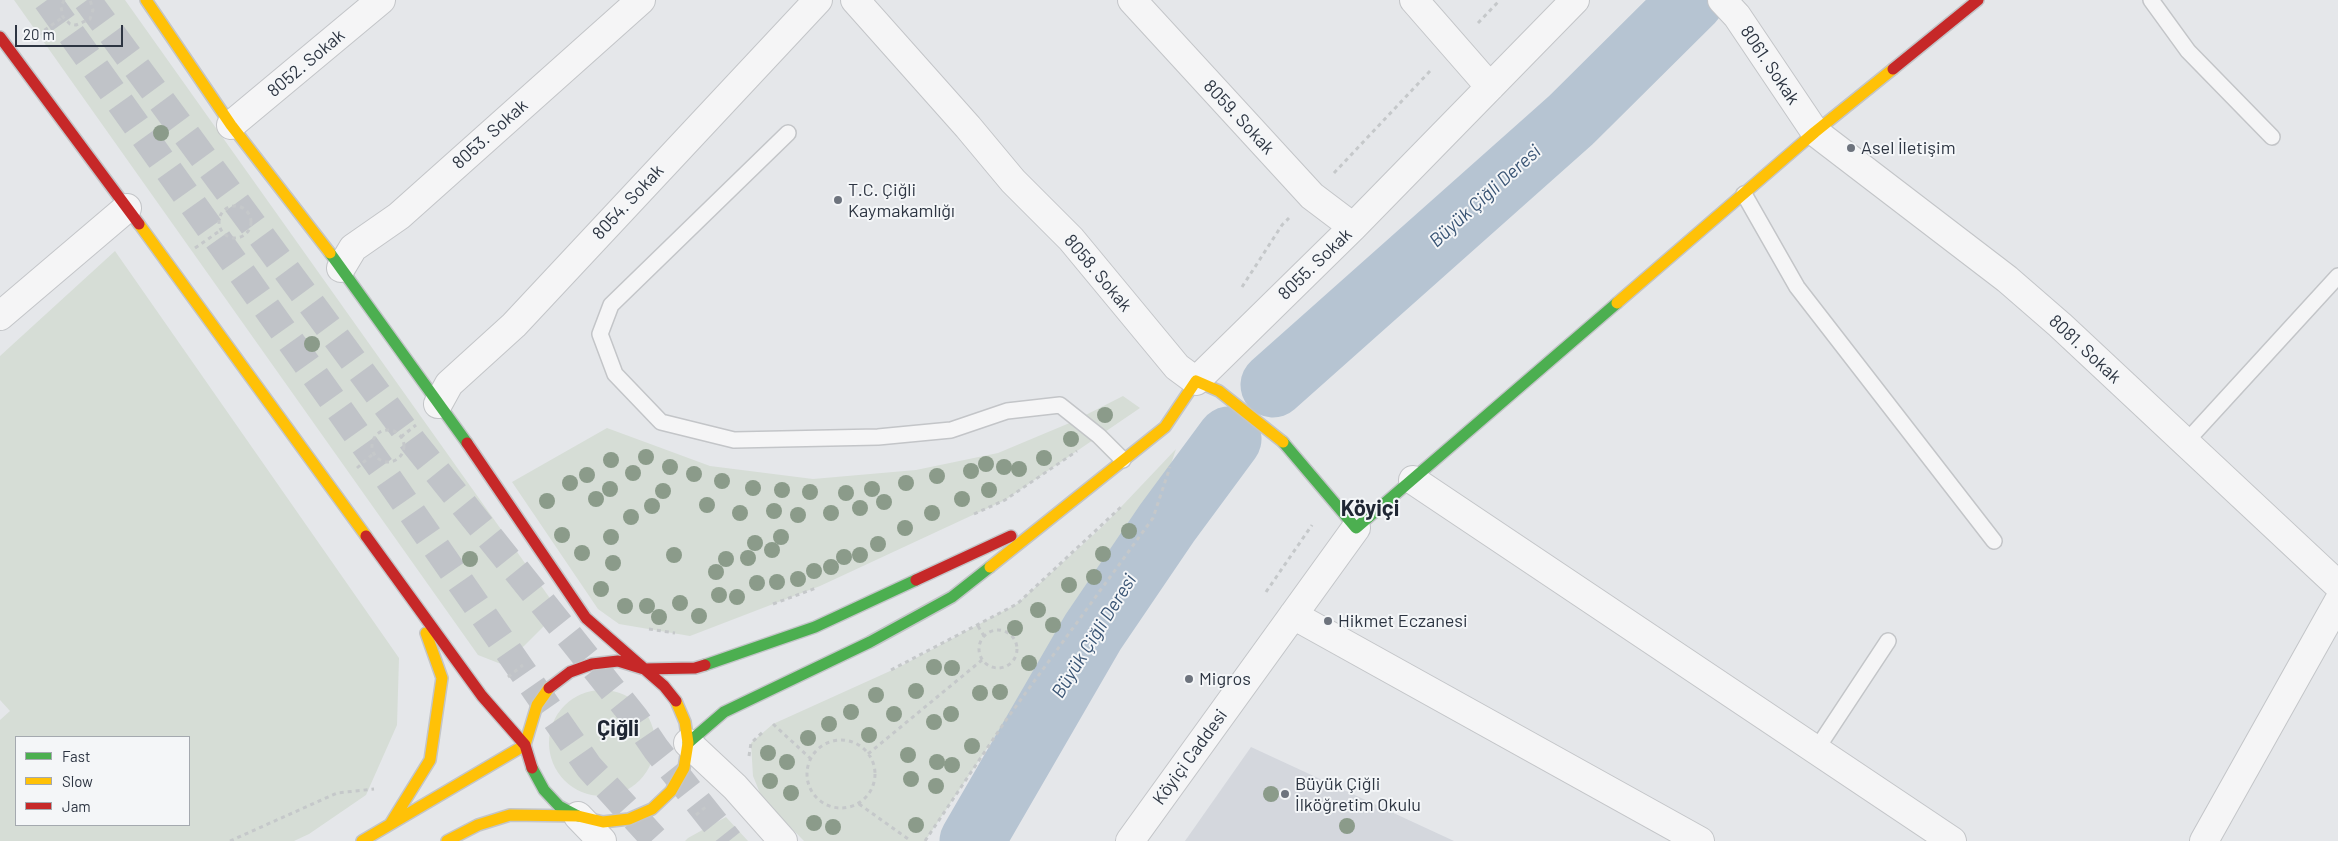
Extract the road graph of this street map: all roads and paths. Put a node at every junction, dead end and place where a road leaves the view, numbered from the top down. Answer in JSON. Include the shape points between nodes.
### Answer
{"nodes":[{"id":1,"x":64,"y":0,"type":"edge"},
{"id":2,"x":90,"y":0,"type":"edge"},
{"id":3,"x":146,"y":0,"type":"edge"},
{"id":4,"x":381,"y":0,"type":"edge"},
{"id":5,"x":641,"y":0,"type":"edge"},
{"id":6,"x":818,"y":0,"type":"edge"},
{"id":7,"x":855,"y":0,"type":"edge"},
{"id":8,"x":1132,"y":0,"type":"edge"},
{"id":9,"x":1414,"y":0,"type":"edge"},
{"id":10,"x":1500,"y":0,"type":"edge"},
{"id":11,"x":1575,"y":0,"type":"edge"},
{"id":12,"x":1978,"y":0,"type":"edge"},
{"id":13,"x":2151,"y":0,"type":"edge"},
{"id":14,"x":1729,"y":8,"type":"edge"},
{"id":15,"x":63,"y":17,"type":"junction"},
{"id":16,"x":0,"y":37,"type":"edge"},
{"id":17,"x":32,"y":40,"type":"dead end"},
{"id":18,"x":1455,"y":46,"type":"junction"},
{"id":19,"x":1490,"y":86,"type":"junction"},
{"id":20,"x":231,"y":125,"type":"junction"},
{"id":21,"x":1815,"y":132,"type":"junction"},
{"id":22,"x":788,"y":133,"type":"dead end"},
{"id":23,"x":2272,"y":136,"type":"dead end"},
{"id":24,"x":1744,"y":194,"type":"junction"},
{"id":25,"x":1312,"y":196,"type":"junction"},
{"id":26,"x":127,"y":208,"type":"junction"},
{"id":27,"x":1353,"y":227,"type":"junction"},
{"id":28,"x":221,"y":230,"type":"junction"},
{"id":29,"x":190,"y":252,"type":"dead end"},
{"id":30,"x":341,"y":268,"type":"junction"},
{"id":31,"x":2338,"y":276,"type":"edge"},
{"id":32,"x":1236,"y":293,"type":"dead end"},
{"id":33,"x":0,"y":316,"type":"edge"},
{"id":34,"x":1208,"y":386,"type":"junction"},
{"id":35,"x":438,"y":404,"type":"junction"},
{"id":36,"x":1099,"y":436,"type":"junction"},
{"id":37,"x":2185,"y":443,"type":"junction"},
{"id":38,"x":374,"y":453,"type":"junction"},
{"id":39,"x":1173,"y":458,"type":"dead end"},
{"id":40,"x":1123,"y":460,"type":"junction"},
{"id":41,"x":353,"y":472,"type":"dead end"},
{"id":42,"x":1413,"y":480,"type":"junction"},
{"id":43,"x":970,"y":516,"type":"dead end"},
{"id":44,"x":1049,"y":519,"type":"junction"},
{"id":45,"x":1315,"y":520,"type":"dead end"},
{"id":46,"x":1356,"y":528,"type":"junction"},
{"id":47,"x":1994,"y":541,"type":"dead end"},
{"id":48,"x":2338,"y":585,"type":"edge"},
{"id":49,"x":820,"y":586,"type":"dead end"},
{"id":50,"x":1262,"y":598,"type":"dead end"},
{"id":51,"x":2338,"y":602,"type":"edge"},
{"id":52,"x":417,"y":606,"type":"junction"},
{"id":53,"x":768,"y":606,"type":"dead end"},
{"id":54,"x":1293,"y":615,"type":"junction"},
{"id":55,"x":978,"y":626,"type":"dead end"},
{"id":56,"x":645,"y":629,"type":"dead end"},
{"id":57,"x":681,"y":634,"type":"dead end"},
{"id":58,"x":984,"y":636,"type":"junction"},
{"id":59,"x":1888,"y":641,"type":"dead end"},
{"id":60,"x":982,"y":660,"type":"junction"},
{"id":61,"x":644,"y":669,"type":"junction"},
{"id":62,"x":773,"y":724,"type":"dead end"},
{"id":63,"x":688,"y":743,"type":"junction"},
{"id":64,"x":525,"y":745,"type":"junction"},
{"id":65,"x":1816,"y":750,"type":"junction"},
{"id":66,"x":868,"y":754,"type":"junction"},
{"id":67,"x":811,"y":759,"type":"junction"},
{"id":68,"x":382,"y":788,"type":"dead end"},
{"id":69,"x":859,"y":804,"type":"junction"},
{"id":70,"x":578,"y":816,"type":"junction"},
{"id":71,"x":387,"y":828,"type":"junction"},
{"id":72,"x":230,"y":841,"type":"edge"},
{"id":73,"x":362,"y":841,"type":"edge"},
{"id":74,"x":446,"y":841,"type":"edge"},
{"id":75,"x":602,"y":841,"type":"edge"},
{"id":76,"x":783,"y":841,"type":"edge"},
{"id":77,"x":911,"y":841,"type":"edge"},
{"id":78,"x":925,"y":841,"type":"edge"},
{"id":79,"x":1130,"y":841,"type":"edge"},
{"id":80,"x":1700,"y":841,"type":"edge"},
{"id":81,"x":1952,"y":841,"type":"edge"},
{"id":82,"x":2204,"y":841,"type":"edge"}],
"edges":[{"from":1,"to":15,"type":"path"},
{"from":2,"to":15,"type":"path","via":[[92,14],[86,22],[70,24]]},
{"from":3,"to":20,"type":"street"},
{"from":4,"to":20,"type":"street","name":"8052. Sokak"},
{"from":5,"to":30,"type":"street","name":"8053. Sokak","via":[[398,216],[353,248]]},
{"from":6,"to":35,"type":"street","name":"8054. Sokak","via":[[514,325],[449,384]]},
{"from":7,"to":34,"type":"street","name":"8058. Sokak","via":[[1013,181],[1071,239],[1177,368]]},
{"from":8,"to":25,"type":"street","name":"8059. Sokak"},
{"from":9,"to":18,"type":"street"},
{"from":10,"to":18,"type":"path"},
{"from":11,"to":19,"type":"street","name":"8055. Sokak"},
{"from":12,"to":21,"type":"street"},
{"from":13,"to":23,"type":"lane","via":[[2188,51]]},
{"from":14,"to":21,"type":"street","name":"8061. Sokak"},
{"from":15,"to":17,"type":"path"},
{"from":16,"to":26,"type":"street"},
{"from":18,"to":19,"type":"street"},
{"from":18,"to":25,"type":"path"},
{"from":19,"to":27,"type":"street","name":"8055. Sokak"},
{"from":20,"to":30,"type":"street"},
{"from":21,"to":24,"type":"street"},
{"from":21,"to":37,"type":"street","name":"8081. Sokak","via":[[2007,280],[2060,325]]},
{"from":22,"to":36,"type":"lane","via":[[611,305],[600,334],[615,374],[661,422],[734,440],[878,437],[951,430],[1007,411],[1060,405]]},
{"from":24,"to":42,"type":"street"},
{"from":24,"to":47,"type":"lane","via":[[1797,287]]},
{"from":25,"to":27,"type":"street","name":"8059. Sokak"},
{"from":25,"to":32,"type":"path","via":[[1282,225]]},
{"from":26,"to":33,"type":"street"},
{"from":26,"to":52,"type":"street"},
{"from":27,"to":34,"type":"street","name":"8055. Sokak"},
{"from":28,"to":28,"type":"path","via":[[219,219],[228,207],[239,207],[248,212],[250,228],[244,236],[234,238]]},
{"from":28,"to":29,"type":"path"},
{"from":30,"to":35,"type":"street"},
{"from":31,"to":37,"type":"lane"},
{"from":34,"to":40,"type":"street","name":"8055. Sokak","via":[[1165,427]]},
{"from":34,"to":46,"type":"street","name":"8058. Sokak","via":[[1282,441]]},
{"from":35,"to":61,"type":"street","via":[[586,618]]},
{"from":36,"to":40,"type":"lane"},
{"from":36,"to":43,"type":"path","via":[[1005,500]]},
{"from":37,"to":48,"type":"street","name":"8081. Sokak"},
{"from":38,"to":38,"type":"path","via":[[374,438],[382,432],[398,433],[404,441],[403,451],[392,462],[382,460]]},
{"from":38,"to":41,"type":"path"},
{"from":39,"to":78,"type":"path","via":[[1153,518],[1006,720]]},
{"from":40,"to":44,"type":"street","name":"8055. Sokak"},
{"from":42,"to":46,"type":"street"},
{"from":42,"to":65,"type":"street"},
{"from":44,"to":61,"type":"street","via":[[815,627],[695,668]]},
{"from":44,"to":63,"type":"street","via":[[952,597],[870,642],[724,712]]},
{"from":45,"to":50,"type":"path"},
{"from":46,"to":54,"type":"street","name":"Köyiçi Caddesi"},
{"from":49,"to":53,"type":"path"},
{"from":51,"to":82,"type":"street"},
{"from":52,"to":64,"type":"street","via":[[482,696]]},
{"from":52,"to":71,"type":"street","via":[[442,678],[430,760]]},
{"from":54,"to":79,"type":"street","name":"Köyiçi Caddesi"},
{"from":54,"to":80,"type":"street"},
{"from":55,"to":58,"type":"path"},
{"from":56,"to":57,"type":"path"},
{"from":58,"to":60,"type":"path","via":[[979,647]]},
{"from":58,"to":60,"type":"path","via":[[994,630],[1006,632],[1015,640],[1016,652],[1010,663],[999,668]]},
{"from":59,"to":65,"type":"lane"},
{"from":60,"to":66,"type":"path"},
{"from":61,"to":63,"type":"street","via":[[677,702],[686,722]]},
{"from":61,"to":64,"type":"street","via":[[618,661],[592,664],[570,672],[550,686],[537,705]]},
{"from":62,"to":67,"type":"path"},
{"from":63,"to":70,"type":"street","via":[[684,768],[671,791],[652,809],[629,820],[603,822]]},
{"from":63,"to":76,"type":"street","via":[[734,786]]},
{"from":64,"to":70,"type":"street","via":[[533,772],[544,790],[559,806]]},
{"from":64,"to":71,"type":"street"},
{"from":65,"to":81,"type":"street"},
{"from":66,"to":67,"type":"path","via":[[860,746],[838,740],[818,749]]},
{"from":66,"to":69,"type":"path","via":[[875,775],[873,787]]},
{"from":67,"to":69,"type":"path","via":[[807,769],[808,780],[818,799],[838,808]]},
{"from":68,"to":72,"type":"path","via":[[337,793]]},
{"from":69,"to":77,"type":"path"},
{"from":70,"to":74,"type":"street","via":[[510,815],[478,825]]},
{"from":70,"to":75,"type":"street"},
{"from":71,"to":73,"type":"street"}]}
